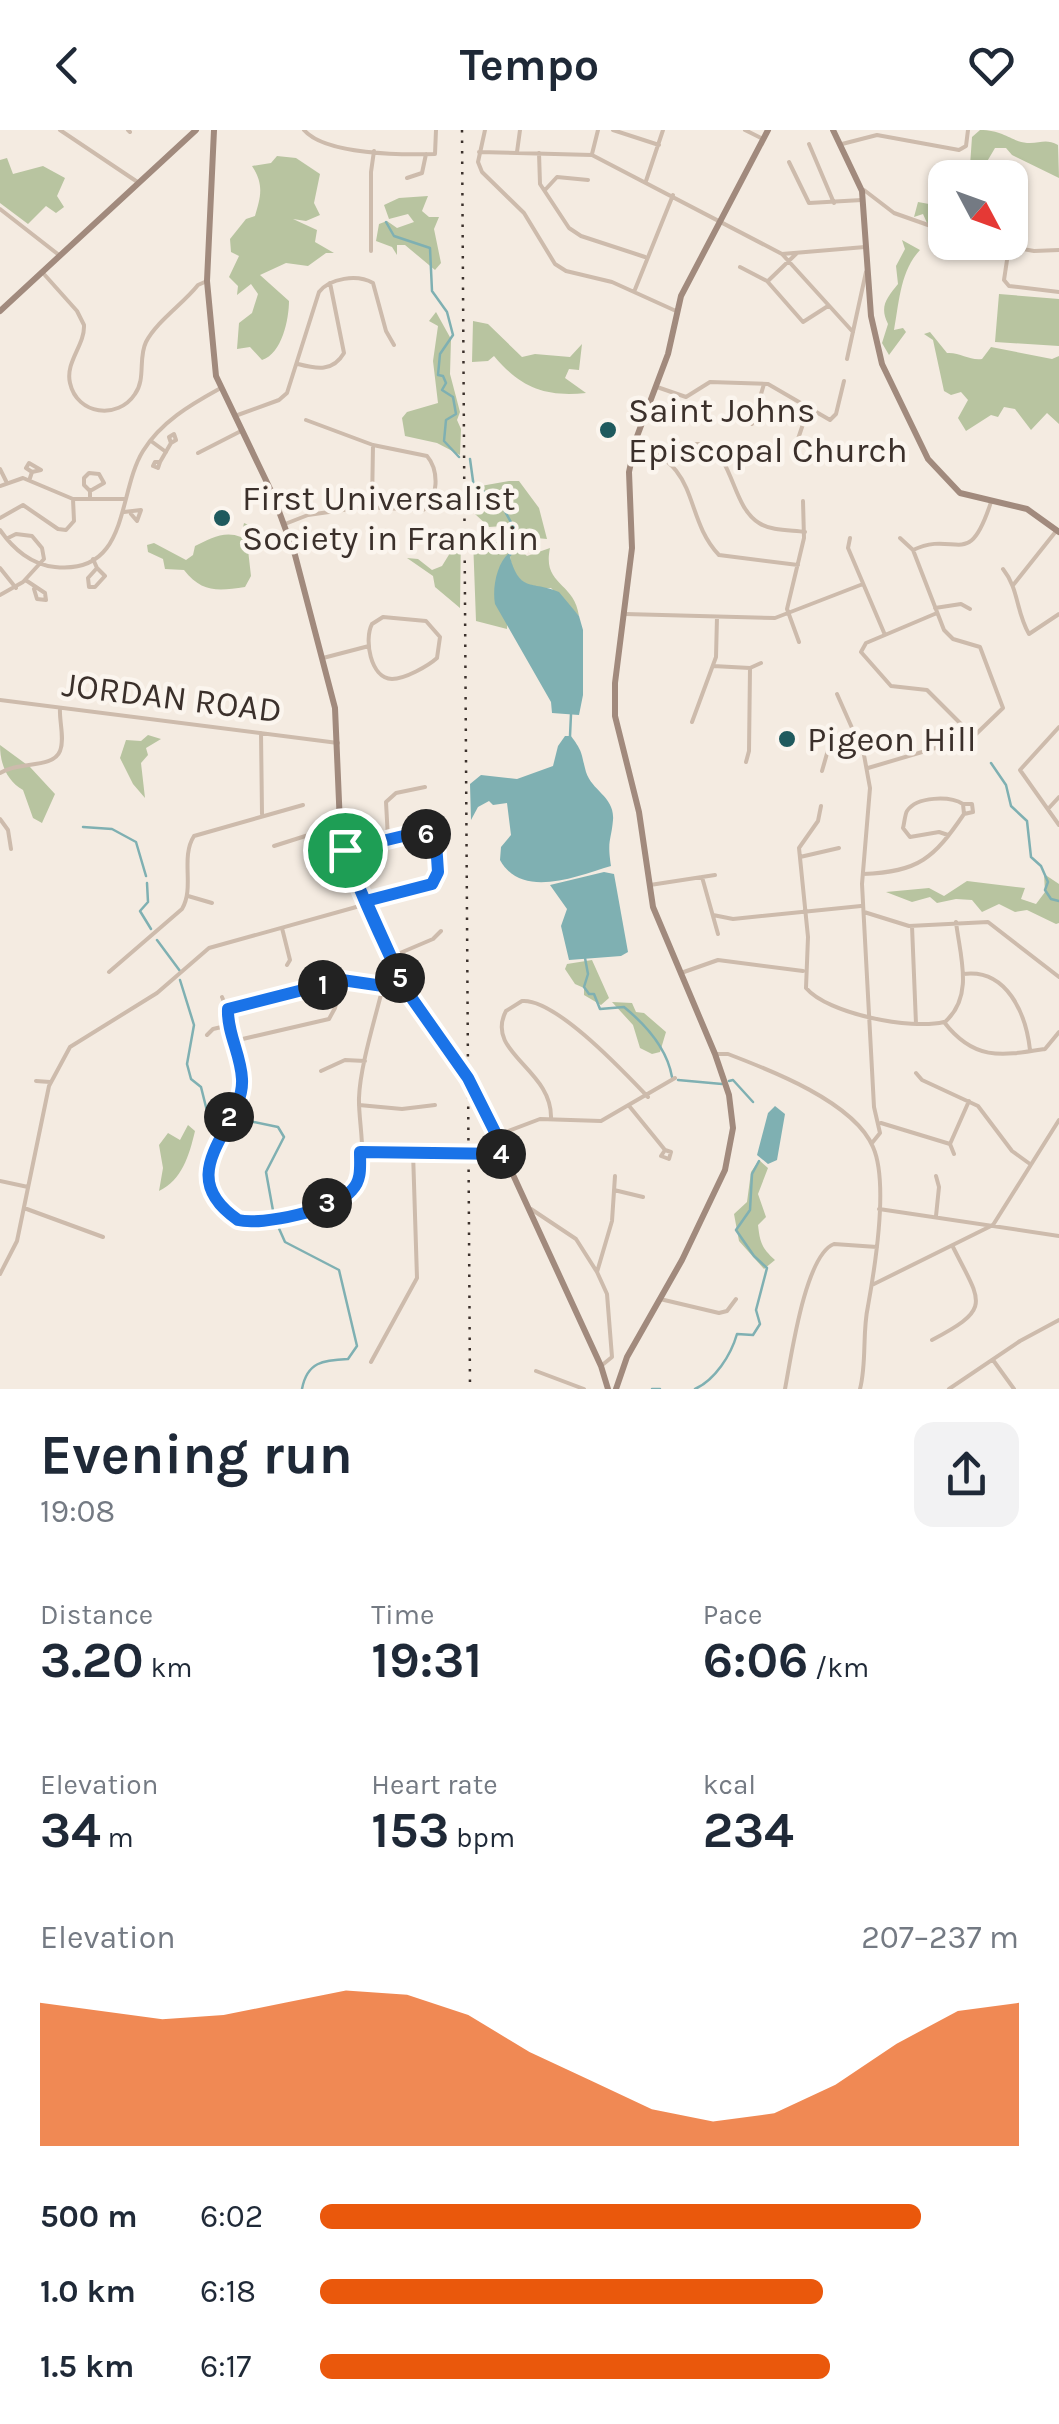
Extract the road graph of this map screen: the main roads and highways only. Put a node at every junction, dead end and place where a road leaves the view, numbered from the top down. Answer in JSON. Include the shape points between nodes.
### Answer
{"nodes":[{"id":1,"x":196,"y":130,"type":"edge"},
{"id":2,"x":214,"y":130,"type":"edge"},
{"id":3,"x":768,"y":130,"type":"edge"},
{"id":4,"x":832,"y":130,"type":"edge"},
{"id":5,"x":0,"y":312,"type":"edge"},
{"id":6,"x":1058,"y":531,"type":"edge"},
{"id":7,"x":612,"y":1386,"type":"edge"}],
"edges":[{"from":1,"to":5,"type":"main road"},
{"from":2,"to":7,"type":"main road","bridge":true,"via":[[210,338],[220,389],[285,524],[322,658],[335,708],[345,850],[406,990],[460,1066],[498,1136]]},
{"from":3,"to":7,"type":"main road","via":[[676,310],[629,472],[632,548],[614,705],[658,922],[731,1104],[728,1160],[696,1234]]},
{"from":4,"to":6,"type":"main road","via":[[861,187],[880,358],[928,459],[960,493],[1027,509]]}]}
